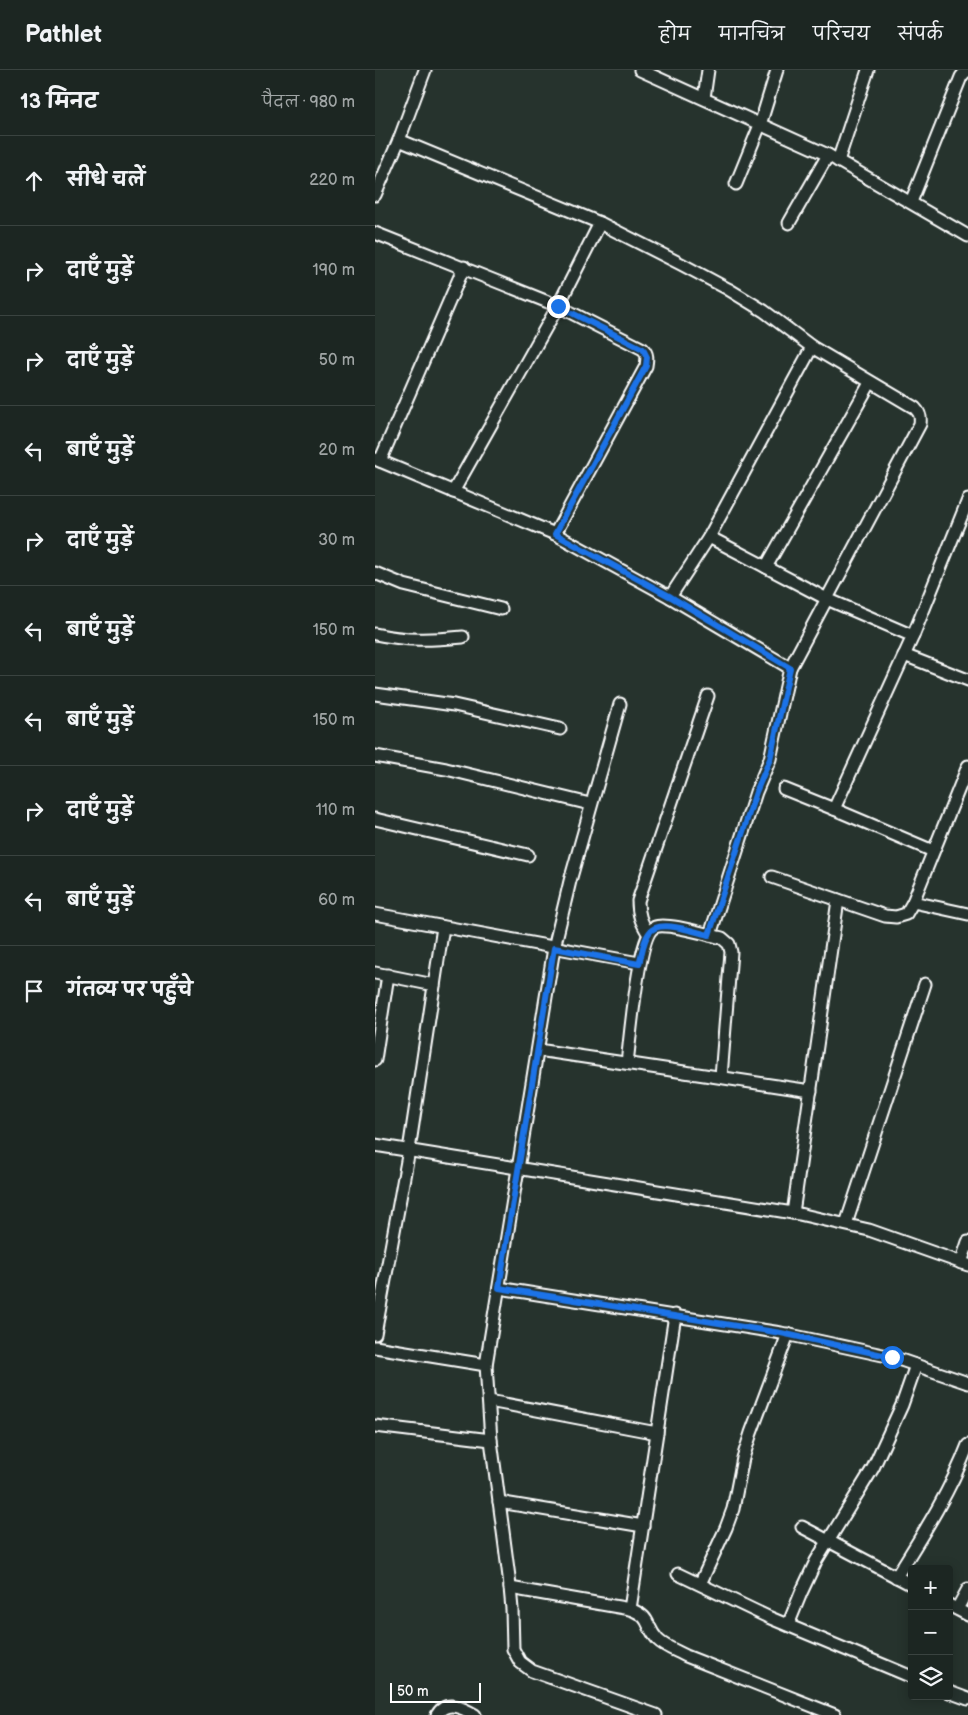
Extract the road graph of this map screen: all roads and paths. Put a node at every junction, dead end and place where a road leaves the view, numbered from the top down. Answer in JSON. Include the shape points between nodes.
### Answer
{"nodes":[{"id":1,"x":425,"y":70,"type":"edge"},
{"id":2,"x":640,"y":70,"type":"edge"},
{"id":3,"x":708,"y":70,"type":"edge"},
{"id":4,"x":777,"y":70,"type":"edge"},
{"id":5,"x":868,"y":70,"type":"edge"},
{"id":6,"x":968,"y":71,"type":"edge"},
{"id":7,"x":704,"y":98,"type":"junction"},
{"id":8,"x":760,"y":125,"type":"junction"},
{"id":9,"x":399,"y":140,"type":"junction"},
{"id":10,"x":833,"y":158,"type":"junction"},
{"id":11,"x":735,"y":184,"type":"dead end"},
{"id":12,"x":375,"y":195,"type":"edge"},
{"id":13,"x":911,"y":202,"type":"junction"},
{"id":14,"x":600,"y":223,"type":"junction"},
{"id":15,"x":789,"y":223,"type":"dead end"},
{"id":16,"x":375,"y":233,"type":"edge"},
{"id":17,"x":968,"y":236,"type":"edge"},
{"id":18,"x":464,"y":267,"type":"junction"},
{"id":19,"x":558,"y":306,"type":"junction"},
{"id":20,"x":812,"y":347,"type":"junction"},
{"id":21,"x":870,"y":383,"type":"junction"},
{"id":22,"x":377,"y":460,"type":"edge"},
{"id":23,"x":453,"y":492,"type":"junction"},
{"id":24,"x":968,"y":500,"type":"edge"},
{"id":25,"x":555,"y":534,"type":"junction"},
{"id":26,"x":709,"y":537,"type":"junction"},
{"id":27,"x":765,"y":567,"type":"junction"},
{"id":28,"x":375,"y":573,"type":"edge"},
{"id":29,"x":671,"y":597,"type":"junction"},
{"id":30,"x":827,"y":599,"type":"junction"},
{"id":31,"x":501,"y":609,"type":"dead end"},
{"id":32,"x":375,"y":634,"type":"edge"},
{"id":33,"x":913,"y":636,"type":"junction"},
{"id":34,"x":463,"y":638,"type":"dead end"},
{"id":35,"x":904,"y":655,"type":"junction"},
{"id":36,"x":790,"y":668,"type":"junction"},
{"id":37,"x":968,"y":680,"type":"edge"},
{"id":38,"x":375,"y":694,"type":"edge"},
{"id":39,"x":708,"y":696,"type":"dead end"},
{"id":40,"x":620,"y":704,"type":"dead end"},
{"id":41,"x":560,"y":729,"type":"dead end"},
{"id":42,"x":375,"y":756,"type":"edge"},
{"id":43,"x":968,"y":766,"type":"edge"},
{"id":44,"x":783,"y":789,"type":"dead end"},
{"id":45,"x":591,"y":804,"type":"junction"},
{"id":46,"x":834,"y":809,"type":"junction"},
{"id":47,"x":375,"y":819,"type":"edge"},
{"id":48,"x":933,"y":851,"type":"junction"},
{"id":49,"x":528,"y":855,"type":"dead end"},
{"id":50,"x":772,"y":877,"type":"dead end"},
{"id":51,"x":838,"y":900,"type":"junction"},
{"id":52,"x":913,"y":902,"type":"junction"},
{"id":53,"x":375,"y":914,"type":"edge"},
{"id":54,"x":968,"y":914,"type":"edge"},
{"id":55,"x":443,"y":927,"type":"junction"},
{"id":56,"x":648,"y":933,"type":"junction"},
{"id":57,"x":709,"y":935,"type":"junction"},
{"id":58,"x":554,"y":948,"type":"junction"},
{"id":59,"x":639,"y":964,"type":"junction"},
{"id":60,"x":375,"y":974,"type":"edge"},
{"id":61,"x":387,"y":976,"type":"junction"},
{"id":62,"x":925,"y":984,"type":"dead end"},
{"id":63,"x":434,"y":985,"type":"junction"},
{"id":64,"x":379,"y":1015,"type":"edge"},
{"id":65,"x":538,"y":1050,"type":"junction"},
{"id":66,"x":375,"y":1060,"type":"edge"},
{"id":67,"x":627,"y":1063,"type":"junction"},
{"id":68,"x":721,"y":1077,"type":"junction"},
{"id":69,"x":811,"y":1091,"type":"junction"},
{"id":70,"x":375,"y":1145,"type":"edge"},
{"id":71,"x":409,"y":1150,"type":"junction"},
{"id":72,"x":519,"y":1168,"type":"junction"},
{"id":73,"x":793,"y":1213,"type":"junction"},
{"id":74,"x":846,"y":1224,"type":"junction"},
{"id":75,"x":968,"y":1242,"type":"edge"},
{"id":76,"x":965,"y":1264,"type":"edge"},
{"id":77,"x":381,"y":1270,"type":"edge"},
{"id":78,"x":499,"y":1288,"type":"junction"},
{"id":79,"x":675,"y":1315,"type":"junction"},
{"id":80,"x":375,"y":1334,"type":"edge"},
{"id":81,"x":788,"y":1334,"type":"junction"},
{"id":82,"x":375,"y":1347,"type":"edge"},
{"id":83,"x":487,"y":1365,"type":"junction"},
{"id":84,"x":916,"y":1365,"type":"junction"},
{"id":85,"x":968,"y":1383,"type":"edge"},
{"id":86,"x":489,"y":1401,"type":"junction"},
{"id":87,"x":375,"y":1426,"type":"edge"},
{"id":88,"x":657,"y":1433,"type":"junction"},
{"id":89,"x":491,"y":1440,"type":"junction"},
{"id":90,"x":968,"y":1444,"type":"edge"},
{"id":91,"x":499,"y":1502,"type":"junction"},
{"id":92,"x":643,"y":1526,"type":"junction"},
{"id":93,"x":802,"y":1527,"type":"dead end"},
{"id":94,"x":828,"y":1541,"type":"junction"},
{"id":95,"x":678,"y":1574,"type":"dead end"},
{"id":96,"x":897,"y":1577,"type":"junction"},
{"id":97,"x":908,"y":1583,"type":"edge"},
{"id":98,"x":700,"y":1584,"type":"junction"},
{"id":99,"x":510,"y":1588,"type":"junction"},
{"id":100,"x":968,"y":1589,"type":"edge"},
{"id":101,"x":953,"y":1607,"type":"edge"},
{"id":102,"x":629,"y":1609,"type":"junction"},
{"id":103,"x":968,"y":1615,"type":"edge"},
{"id":104,"x":788,"y":1625,"type":"junction"},
{"id":105,"x":908,"y":1675,"type":"edge"},
{"id":106,"x":953,"y":1693,"type":"edge"},
{"id":107,"x":968,"y":1699,"type":"edge"},
{"id":108,"x":437,"y":1715,"type":"edge"},
{"id":109,"x":475,"y":1715,"type":"edge"},
{"id":110,"x":656,"y":1715,"type":"edge"},
{"id":111,"x":835,"y":1715,"type":"edge"}],
"edges":[{"from":1,"to":9,"type":"street"},
{"from":2,"to":7,"type":"street"},
{"from":3,"to":7,"type":"street"},
{"from":4,"to":8,"type":"street"},
{"from":5,"to":10,"type":"street"},
{"from":6,"to":13,"type":"street","via":[[961,77]]},
{"from":7,"to":8,"type":"street"},
{"from":8,"to":10,"type":"street"},
{"from":8,"to":11,"type":"street"},
{"from":9,"to":12,"type":"street"},
{"from":9,"to":14,"type":"street"},
{"from":10,"to":13,"type":"street"},
{"from":10,"to":15,"type":"street"},
{"from":13,"to":17,"type":"street"},
{"from":14,"to":19,"type":"street"},
{"from":14,"to":20,"type":"street","via":[[729,289]]},
{"from":16,"to":18,"type":"street"},
{"from":18,"to":19,"type":"street"},
{"from":18,"to":22,"type":"street"},
{"from":19,"to":23,"type":"street"},
{"from":19,"to":25,"type":"street","via":[[643,349],[647,357],[646,366]]},
{"from":20,"to":21,"type":"street"},
{"from":20,"to":26,"type":"street"},
{"from":21,"to":27,"type":"street"},
{"from":21,"to":30,"type":"street","via":[[915,408],[921,418],[920,424]]},
{"from":22,"to":23,"type":"street"},
{"from":23,"to":25,"type":"street"},
{"from":24,"to":33,"type":"street"},
{"from":25,"to":29,"type":"street"},
{"from":26,"to":27,"type":"street"},
{"from":26,"to":29,"type":"street"},
{"from":27,"to":30,"type":"street"},
{"from":28,"to":31,"type":"street","via":[[404,585]]},
{"from":29,"to":36,"type":"street"},
{"from":30,"to":33,"type":"street"},
{"from":30,"to":36,"type":"street"},
{"from":32,"to":34,"type":"street","via":[[398,639]]},
{"from":33,"to":35,"type":"street"},
{"from":35,"to":37,"type":"street"},
{"from":35,"to":46,"type":"street"},
{"from":36,"to":57,"type":"street","via":[[770,759]]},
{"from":38,"to":41,"type":"street","via":[[454,705]]},
{"from":39,"to":56,"type":"street","via":[[639,901],[640,920]]},
{"from":40,"to":45,"type":"street"},
{"from":42,"to":45,"type":"street","via":[[446,769]]},
{"from":43,"to":48,"type":"street"},
{"from":44,"to":46,"type":"street"},
{"from":45,"to":58,"type":"street"},
{"from":46,"to":48,"type":"street"},
{"from":47,"to":49,"type":"street"},
{"from":48,"to":52,"type":"street"},
{"from":50,"to":51,"type":"street"},
{"from":51,"to":52,"type":"street","via":[[897,917],[906,914]]},
{"from":51,"to":69,"type":"street"},
{"from":52,"to":54,"type":"street"},
{"from":53,"to":55,"type":"street"},
{"from":55,"to":58,"type":"street"},
{"from":55,"to":63,"type":"street"},
{"from":56,"to":57,"type":"street","via":[[653,927],[664,925]]},
{"from":56,"to":59,"type":"street"},
{"from":57,"to":68,"type":"street","via":[[722,938],[729,944],[731,952]]},
{"from":58,"to":59,"type":"street"},
{"from":58,"to":65,"type":"street"},
{"from":59,"to":67,"type":"street"},
{"from":60,"to":61,"type":"street"},
{"from":61,"to":63,"type":"street"},
{"from":61,"to":64,"type":"street"},
{"from":62,"to":74,"type":"street"},
{"from":63,"to":71,"type":"street"},
{"from":64,"to":66,"type":"street"},
{"from":65,"to":67,"type":"street"},
{"from":65,"to":72,"type":"street"},
{"from":67,"to":68,"type":"street"},
{"from":68,"to":69,"type":"street"},
{"from":69,"to":73,"type":"street"},
{"from":70,"to":71,"type":"street"},
{"from":71,"to":72,"type":"street"},
{"from":71,"to":77,"type":"street"},
{"from":72,"to":73,"type":"street"},
{"from":72,"to":78,"type":"street"},
{"from":73,"to":74,"type":"street"},
{"from":74,"to":76,"type":"street"},
{"from":75,"to":76,"type":"street"},
{"from":77,"to":80,"type":"street"},
{"from":78,"to":79,"type":"street"},
{"from":78,"to":83,"type":"street"},
{"from":79,"to":81,"type":"street"},
{"from":79,"to":88,"type":"street"},
{"from":81,"to":84,"type":"street"},
{"from":81,"to":98,"type":"street","via":[[743,1458],[733,1509]]},
{"from":82,"to":83,"type":"street"},
{"from":83,"to":86,"type":"street"},
{"from":84,"to":85,"type":"street"},
{"from":84,"to":94,"type":"street","via":[[873,1468]]},
{"from":86,"to":88,"type":"street"},
{"from":86,"to":89,"type":"street"},
{"from":87,"to":89,"type":"street"},
{"from":88,"to":92,"type":"street"},
{"from":89,"to":91,"type":"street"},
{"from":90,"to":96,"type":"street","via":[[939,1507]]},
{"from":91,"to":92,"type":"street"},
{"from":91,"to":99,"type":"street"},
{"from":92,"to":102,"type":"street"},
{"from":93,"to":94,"type":"street"},
{"from":94,"to":96,"type":"street"},
{"from":94,"to":104,"type":"street"},
{"from":95,"to":98,"type":"street"},
{"from":96,"to":97,"type":"street"},
{"from":98,"to":104,"type":"street"},
{"from":99,"to":102,"type":"street"},
{"from":99,"to":110,"type":"street","via":[[513,1649],[520,1662],[532,1671]]},
{"from":100,"to":101,"type":"street"},
{"from":101,"to":103,"type":"street"},
{"from":102,"to":111,"type":"street","via":[[646,1618],[658,1640],[666,1646]]},
{"from":104,"to":105,"type":"street"},
{"from":106,"to":107,"type":"street"},
{"from":108,"to":109,"type":"street","via":[[443,1708],[454,1705]]}]}
